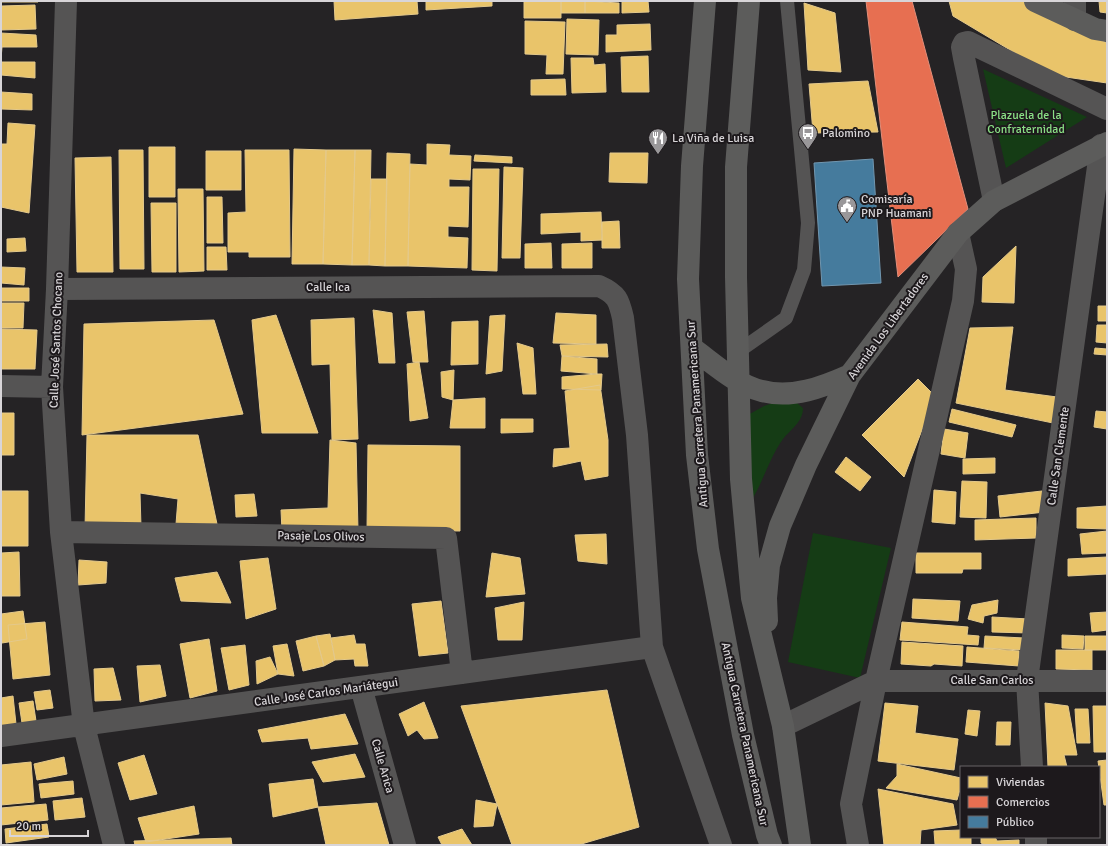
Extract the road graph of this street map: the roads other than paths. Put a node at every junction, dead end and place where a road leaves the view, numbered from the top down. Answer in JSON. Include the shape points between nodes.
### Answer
{"nodes":[{"id":1,"x":66,"y":1,"type":"edge"},
{"id":2,"x":705,"y":1,"type":"edge"},
{"id":3,"x":749,"y":1,"type":"edge"},
{"id":4,"x":787,"y":1,"type":"edge"},
{"id":5,"x":1035,"y":1,"type":"edge"},
{"id":6,"x":1075,"y":10,"type":"edge"},
{"id":7,"x":1107,"y":31,"type":"edge"},
{"id":8,"x":1107,"y":109,"type":"edge"},
{"id":9,"x":1104,"y":144,"type":"edge"},
{"id":10,"x":994,"y":201,"type":"junction"},
{"id":11,"x":958,"y":233,"type":"junction"},
{"id":12,"x":57,"y":289,"type":"junction"},
{"id":13,"x":692,"y":348,"type":"junction"},
{"id":14,"x":739,"y":351,"type":"junction"},
{"id":15,"x":850,"y":375,"type":"junction"},
{"id":16,"x":740,"y":382,"type":"junction"},
{"id":17,"x":1,"y":386,"type":"edge"},
{"id":18,"x":52,"y":387,"type":"junction"},
{"id":19,"x":61,"y":532,"type":"junction"},
{"id":20,"x":652,"y":647,"type":"junction"},
{"id":21,"x":768,"y":659,"type":"junction"},
{"id":22,"x":462,"y":673,"type":"junction"},
{"id":23,"x":1027,"y":680,"type":"junction"},
{"id":24,"x":876,"y":681,"type":"junction"},
{"id":25,"x":1107,"y":681,"type":"edge"},
{"id":26,"x":360,"y":687,"type":"junction"},
{"id":27,"x":84,"y":726,"type":"junction"},
{"id":28,"x":782,"y":726,"type":"junction"},
{"id":29,"x":1,"y":736,"type":"edge"},
{"id":30,"x":1032,"y":766,"type":"edge"},
{"id":31,"x":114,"y":845,"type":"edge"},
{"id":32,"x":405,"y":845,"type":"edge"},
{"id":33,"x":721,"y":845,"type":"edge"},
{"id":34,"x":771,"y":845,"type":"edge"},
{"id":35,"x":800,"y":845,"type":"edge"},
{"id":36,"x":858,"y":845,"type":"edge"}],
"edges":[{"from":1,"to":12,"type":"street","name":"Calle José Santos Chocano"},
{"from":2,"to":13,"type":"highway","name":"Antigua Carretera Panamericana Sur","via":[[692,166],[688,279]]},
{"from":3,"to":14,"type":"highway","via":[[736,167]]},
{"from":4,"to":14,"type":"lane","via":[[808,223],[804,270],[786,318]]},
{"from":5,"to":6,"type":"highway"},
{"from":6,"to":7,"type":"highway","via":[[1095,29]]},
{"from":8,"to":10,"type":"street","via":[[968,42],[964,43],[963,52]]},
{"from":9,"to":10,"type":"highway","name":"Avenida Los Libertadores"},
{"from":9,"to":23,"type":"street","name":"Calle San Clemente"},
{"from":10,"to":11,"type":"highway","name":"Avenida Los Libertadores"},
{"from":11,"to":15,"type":"highway","name":"Avenida Los Libertadores"},
{"from":11,"to":24,"type":"street","via":[[966,269],[963,301]]},
{"from":12,"to":18,"type":"street","name":"Calle José Santos Chocano"},
{"from":12,"to":20,"type":"street","name":"Calle Ica","via":[[599,286],[610,291],[620,302],[624,318],[637,435]]},
{"from":13,"to":16,"type":"highway"},
{"from":13,"to":34,"type":"highway","name":"Antigua Carretera Panamericana Sur","via":[[697,455],[708,549],[743,735],[766,835]]},
{"from":14,"to":16,"type":"highway"},
{"from":15,"to":16,"type":"highway","via":[[825,386],[796,393],[762,391]]},
{"from":15,"to":21,"type":"highway","name":"Avenida Los Libertadores","via":[[806,465],[780,526],[769,565],[766,598]]},
{"from":16,"to":21,"type":"highway","via":[[741,479],[752,598]]},
{"from":17,"to":18,"type":"street"},
{"from":18,"to":19,"type":"street","name":"Calle José Santos Chocano"},
{"from":19,"to":22,"type":"street","name":"Pasaje Los Olivos","via":[[446,538]]},
{"from":19,"to":27,"type":"street","name":"Calle José Santos Chocano"},
{"from":20,"to":22,"type":"street","name":"Calle José Carlos Mariátegui"},
{"from":20,"to":33,"type":"street"},
{"from":21,"to":28,"type":"highway"},
{"from":22,"to":26,"type":"street","name":"Calle José Carlos Mariátegui"},
{"from":23,"to":24,"type":"street","name":"Calle San Carlos"},
{"from":23,"to":25,"type":"street","name":"Calle San Carlos"},
{"from":23,"to":30,"type":"street","name":"Calle San Clemente"},
{"from":24,"to":28,"type":"street"},
{"from":24,"to":36,"type":"street","via":[[851,804]]},
{"from":26,"to":27,"type":"street","name":"Calle José Carlos Mariátegui"},
{"from":26,"to":32,"type":"street","name":"Calle Arica"},
{"from":27,"to":29,"type":"street","name":"Calle José Carlos Mariátegui"},
{"from":27,"to":31,"type":"street","name":"Calle José Santos Chocano"},
{"from":28,"to":35,"type":"highway"}]}
